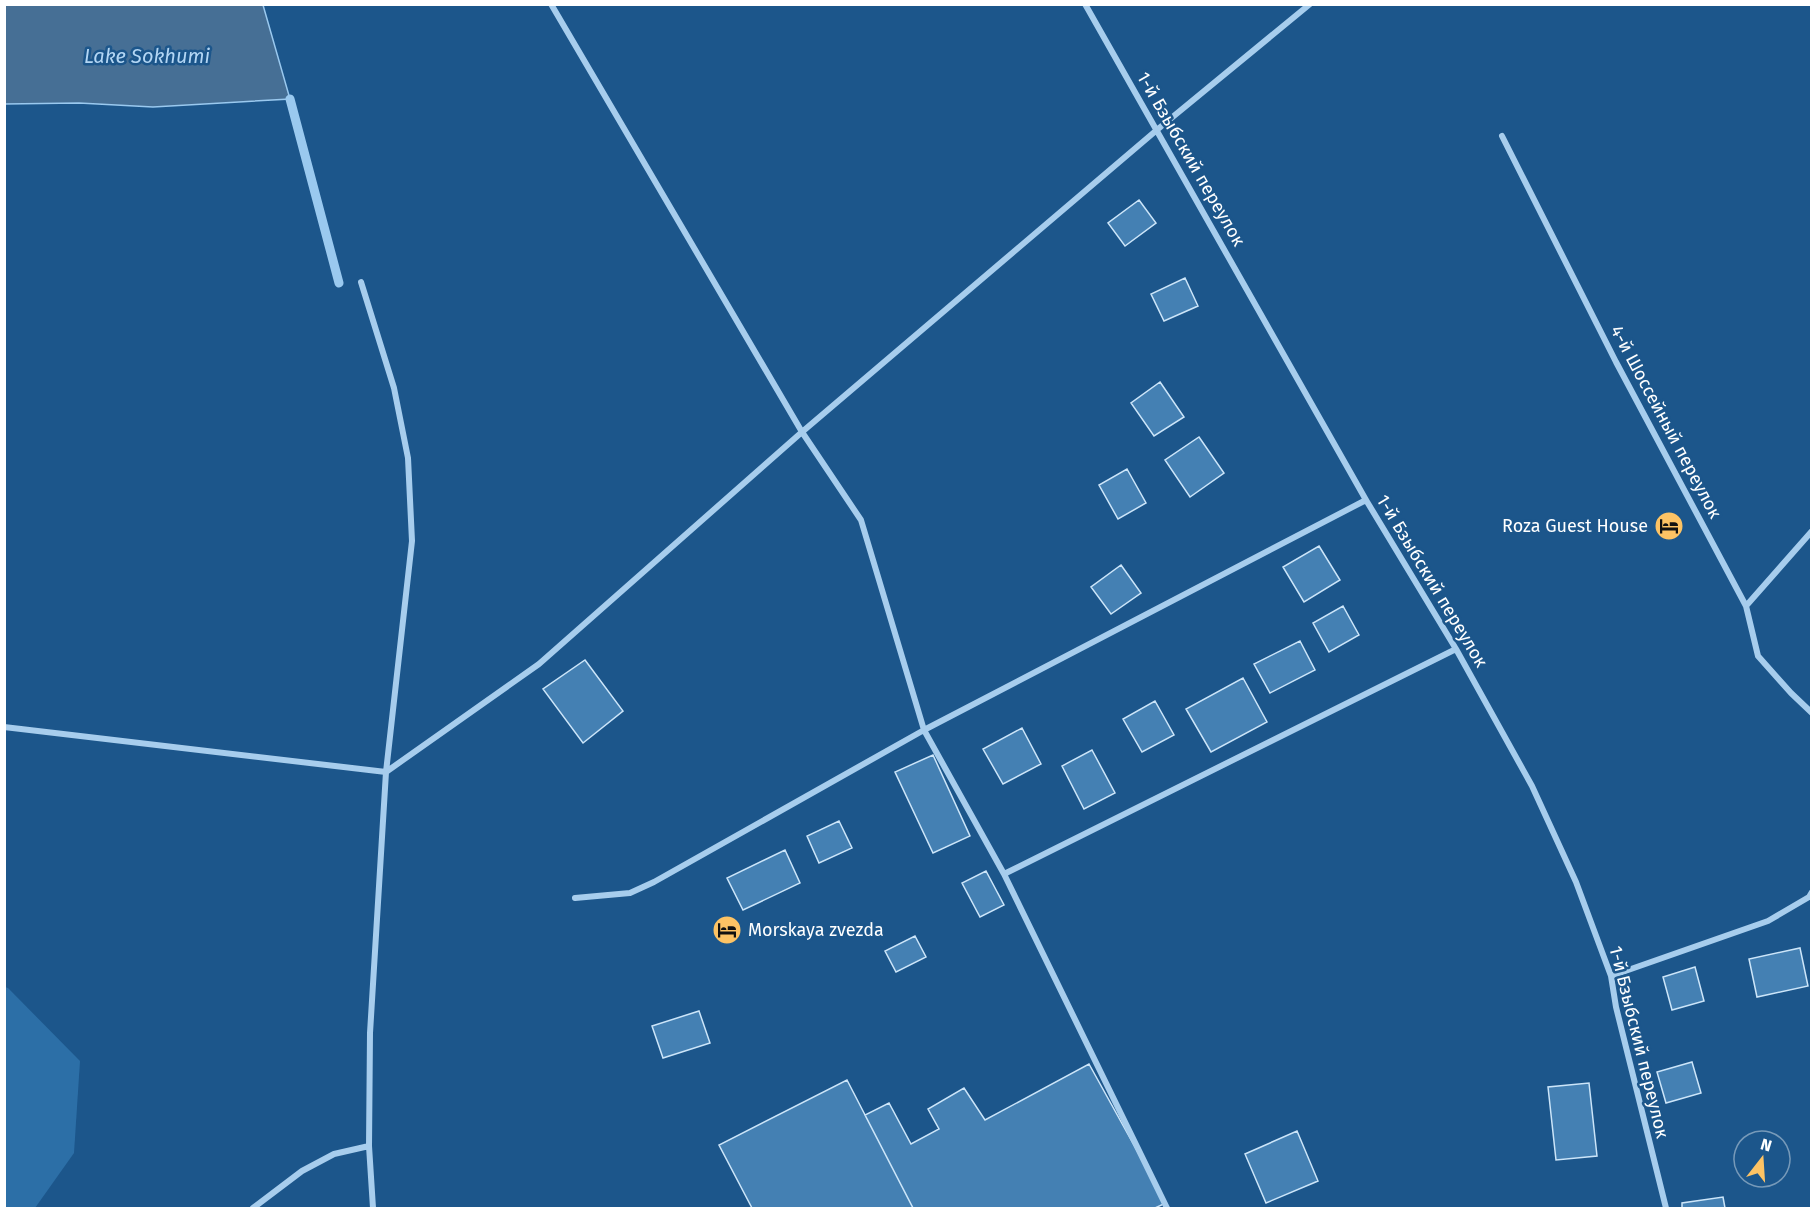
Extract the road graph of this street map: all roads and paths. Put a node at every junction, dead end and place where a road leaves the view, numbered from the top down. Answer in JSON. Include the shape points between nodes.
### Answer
{"nodes":[{"id":1,"x":551,"y":4,"type":"edge"},
{"id":2,"x":1086,"y":4,"type":"edge"},
{"id":3,"x":1310,"y":4,"type":"edge"},
{"id":4,"x":1158,"y":129,"type":"junction"},
{"id":5,"x":1502,"y":136,"type":"dead end"},
{"id":6,"x":361,"y":282,"type":"dead end"},
{"id":7,"x":802,"y":432,"type":"junction"},
{"id":8,"x":1366,"y":500,"type":"junction"},
{"id":9,"x":1812,"y":531,"type":"edge"},
{"id":10,"x":1746,"y":606,"type":"junction"},
{"id":11,"x":1456,"y":649,"type":"junction"},
{"id":12,"x":1812,"y":713,"type":"edge"},
{"id":13,"x":4,"y":727,"type":"edge"},
{"id":14,"x":924,"y":730,"type":"junction"},
{"id":15,"x":386,"y":772,"type":"junction"},
{"id":16,"x":1004,"y":874,"type":"junction"},
{"id":17,"x":1812,"y":892,"type":"edge"},
{"id":18,"x":575,"y":898,"type":"dead end"},
{"id":19,"x":1611,"y":976,"type":"junction"},
{"id":20,"x":369,"y":1146,"type":"junction"},
{"id":21,"x":253,"y":1209,"type":"edge"},
{"id":22,"x":373,"y":1209,"type":"edge"},
{"id":23,"x":1167,"y":1209,"type":"edge"},
{"id":24,"x":1666,"y":1209,"type":"edge"}],
"edges":[{"from":1,"to":7,"type":"street"},
{"from":2,"to":4,"type":"street","name":"1-й Бзыбский переулок"},
{"from":3,"to":4,"type":"street"},
{"from":4,"to":7,"type":"street"},
{"from":4,"to":8,"type":"street","name":"1-й Бзыбский переулок"},
{"from":5,"to":10,"type":"street","name":"4-й Шоссейный переулок"},
{"from":6,"to":15,"type":"street","via":[[394,387],[408,458],[412,541]]},
{"from":7,"to":14,"type":"street","via":[[861,520]]},
{"from":7,"to":15,"type":"street","via":[[539,664]]},
{"from":8,"to":11,"type":"street","name":"1-й Бзыбский переулок"},
{"from":8,"to":14,"type":"street"},
{"from":9,"to":10,"type":"street"},
{"from":10,"to":12,"type":"street","name":"4-й Шоссейный переулок","via":[[1758,656]]},
{"from":11,"to":16,"type":"street"},
{"from":11,"to":19,"type":"street","name":"1-й Бзыбский переулок","via":[[1532,786],[1576,882]]},
{"from":13,"to":15,"type":"street"},
{"from":14,"to":16,"type":"street"},
{"from":14,"to":18,"type":"street","via":[[630,893]]},
{"from":15,"to":20,"type":"street","via":[[370,1033]]},
{"from":16,"to":23,"type":"street"},
{"from":17,"to":19,"type":"street","via":[[1768,921]]},
{"from":19,"to":24,"type":"street","name":"1-й Бзыбский переулок"},
{"from":20,"to":21,"type":"street","via":[[334,1154],[302,1171]]},
{"from":20,"to":22,"type":"street"}]}
